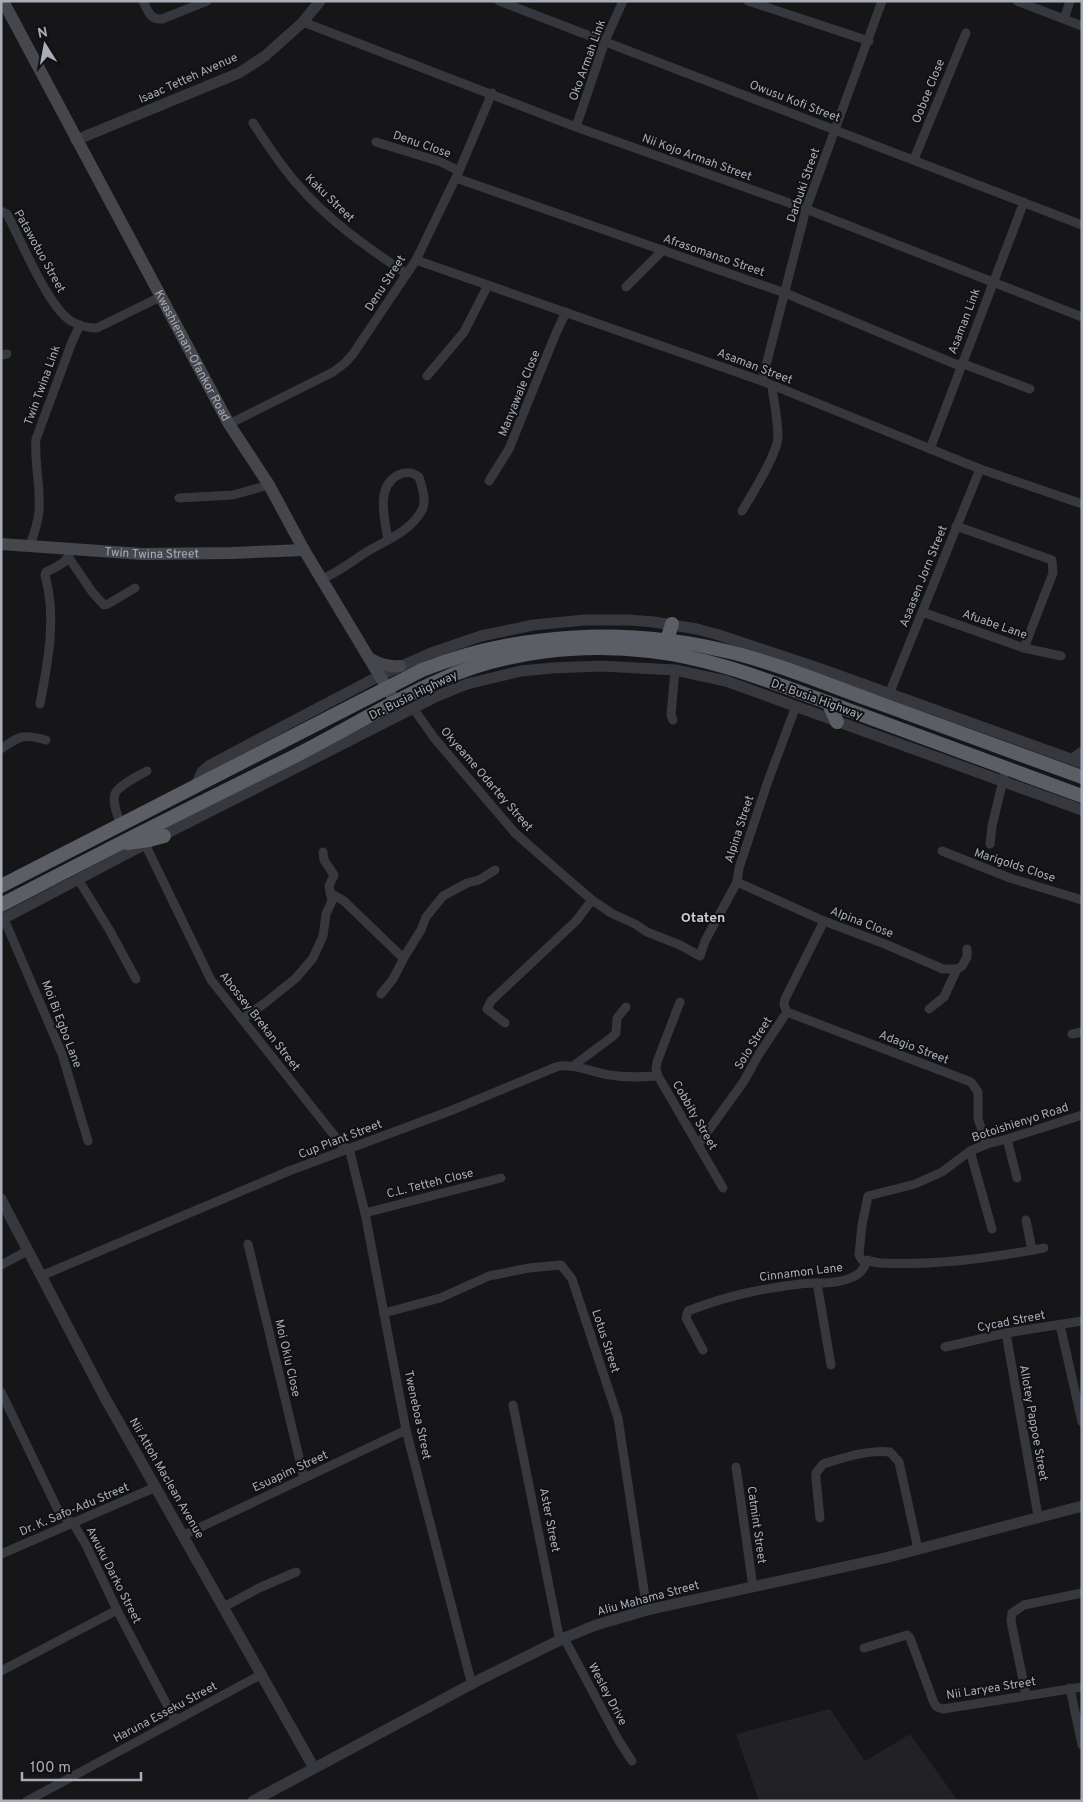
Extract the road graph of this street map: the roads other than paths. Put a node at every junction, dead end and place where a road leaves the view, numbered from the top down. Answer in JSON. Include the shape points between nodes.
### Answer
{"nodes":[{"id":1,"x":3,"y":1,"type":"edge"},
{"id":2,"x":143,"y":1,"type":"edge"},
{"id":3,"x":207,"y":1,"type":"edge"},
{"id":4,"x":320,"y":1,"type":"edge"},
{"id":5,"x":499,"y":1,"type":"edge"},
{"id":6,"x":623,"y":1,"type":"edge"},
{"id":7,"x":748,"y":1,"type":"edge"},
{"id":8,"x":882,"y":1,"type":"edge"},
{"id":9,"x":1016,"y":1,"type":"edge"},
{"id":10,"x":1070,"y":1,"type":"edge"},
{"id":11,"x":1064,"y":19,"type":"junction"},
{"id":12,"x":303,"y":22,"type":"junction"},
{"id":13,"x":1082,"y":26,"type":"edge"},
{"id":14,"x":966,"y":33,"type":"dead end"},
{"id":15,"x":605,"y":41,"type":"junction"},
{"id":16,"x":869,"y":42,"type":"junction"},
{"id":17,"x":492,"y":93,"type":"junction"},
{"id":18,"x":253,"y":123,"type":"dead end"},
{"id":19,"x":576,"y":127,"type":"junction"},
{"id":20,"x":836,"y":130,"type":"junction"},
{"id":21,"x":76,"y":140,"type":"junction"},
{"id":22,"x":376,"y":142,"type":"dead end"},
{"id":23,"x":914,"y":159,"type":"junction"},
{"id":24,"x":457,"y":175,"type":"junction"},
{"id":25,"x":1024,"y":202,"type":"junction"},
{"id":26,"x":806,"y":209,"type":"junction"},
{"id":27,"x":1,"y":211,"type":"edge"},
{"id":28,"x":1082,"y":225,"type":"edge"},
{"id":29,"x":662,"y":250,"type":"junction"},
{"id":30,"x":416,"y":260,"type":"junction"},
{"id":31,"x":407,"y":274,"type":"junction"},
{"id":32,"x":993,"y":283,"type":"junction"},
{"id":33,"x":488,"y":284,"type":"junction"},
{"id":34,"x":626,"y":286,"type":"dead end"},
{"id":35,"x":785,"y":293,"type":"junction"},
{"id":36,"x":160,"y":298,"type":"junction"},
{"id":37,"x":566,"y":312,"type":"junction"},
{"id":38,"x":1082,"y":317,"type":"edge"},
{"id":39,"x":80,"y":325,"type":"junction"},
{"id":40,"x":961,"y":365,"type":"junction"},
{"id":41,"x":427,"y":376,"type":"dead end"},
{"id":42,"x":762,"y":381,"type":"junction"},
{"id":43,"x":772,"y":386,"type":"junction"},
{"id":44,"x":1030,"y":389,"type":"dead end"},
{"id":45,"x":229,"y":424,"type":"junction"},
{"id":46,"x":930,"y":449,"type":"junction"},
{"id":47,"x":980,"y":469,"type":"junction"},
{"id":48,"x":489,"y":481,"type":"dead end"},
{"id":49,"x":269,"y":485,"type":"junction"},
{"id":50,"x":179,"y":498,"type":"dead end"},
{"id":51,"x":1082,"y":504,"type":"edge"},
{"id":52,"x":742,"y":511,"type":"dead end"},
{"id":53,"x":956,"y":526,"type":"junction"},
{"id":54,"x":388,"y":540,"type":"junction"},
{"id":55,"x":1,"y":544,"type":"edge"},
{"id":56,"x":30,"y":545,"type":"junction"},
{"id":57,"x":304,"y":550,"type":"junction"},
{"id":58,"x":70,"y":553,"type":"junction"},
{"id":59,"x":322,"y":579,"type":"junction"},
{"id":60,"x":135,"y":588,"type":"dead end"},
{"id":61,"x":922,"y":612,"type":"junction"},
{"id":62,"x":672,"y":624,"type":"junction"},
{"id":63,"x":667,"y":640,"type":"junction"},
{"id":64,"x":1024,"y":648,"type":"junction"},
{"id":65,"x":465,"y":656,"type":"junction"},
{"id":66,"x":1061,"y":656,"type":"dead end"},
{"id":67,"x":368,"y":658,"type":"junction"},
{"id":68,"x":400,"y":666,"type":"junction"},
{"id":69,"x":675,"y":670,"type":"junction"},
{"id":70,"x":379,"y":676,"type":"junction"},
{"id":71,"x":386,"y":688,"type":"junction"},
{"id":72,"x":889,"y":694,"type":"junction"},
{"id":73,"x":396,"y":703,"type":"junction"},
{"id":74,"x":40,"y":704,"type":"dead end"},
{"id":75,"x":829,"y":704,"type":"junction"},
{"id":76,"x":796,"y":706,"type":"junction"},
{"id":77,"x":413,"y":708,"type":"junction"},
{"id":78,"x":674,"y":720,"type":"dead end"},
{"id":79,"x":837,"y":722,"type":"junction"},
{"id":80,"x":46,"y":740,"type":"dead end"},
{"id":81,"x":1,"y":749,"type":"edge"},
{"id":82,"x":1082,"y":751,"type":"edge"},
{"id":83,"x":1076,"y":761,"type":"edge"},
{"id":84,"x":146,"y":771,"type":"dead end"},
{"id":85,"x":260,"y":773,"type":"junction"},
{"id":86,"x":1004,"y":775,"type":"junction"},
{"id":87,"x":1082,"y":777,"type":"edge"},
{"id":88,"x":195,"y":788,"type":"junction"},
{"id":89,"x":1082,"y":796,"type":"edge"},
{"id":90,"x":1082,"y":810,"type":"edge"},
{"id":91,"x":121,"y":825,"type":"junction"},
{"id":92,"x":164,"y":836,"type":"joint"},
{"id":93,"x":139,"y":842,"type":"junction"},
{"id":94,"x":990,"y":844,"type":"dead end"},
{"id":95,"x":323,"y":852,"type":"dead end"},
{"id":96,"x":942,"y":852,"type":"dead end"},
{"id":97,"x":495,"y":870,"type":"dead end"},
{"id":98,"x":78,"y":879,"type":"junction"},
{"id":99,"x":737,"y":882,"type":"junction"},
{"id":100,"x":1,"y":886,"type":"edge"},
{"id":101,"x":330,"y":893,"type":"junction"},
{"id":102,"x":592,"y":900,"type":"junction"},
{"id":103,"x":1082,"y":900,"type":"edge"},
{"id":104,"x":2,"y":914,"type":"edge"},
{"id":105,"x":824,"y":920,"type":"junction"},
{"id":106,"x":967,"y":949,"type":"dead end"},
{"id":107,"x":406,"y":954,"type":"junction"},
{"id":108,"x":700,"y":956,"type":"joint"},
{"id":109,"x":957,"y":969,"type":"junction"},
{"id":110,"x":136,"y":979,"type":"dead end"},
{"id":111,"x":381,"y":994,"type":"dead end"},
{"id":112,"x":680,"y":1002,"type":"dead end"},
{"id":113,"x":626,"y":1007,"type":"dead end"},
{"id":114,"x":929,"y":1009,"type":"dead end"},
{"id":115,"x":787,"y":1012,"type":"junction"},
{"id":116,"x":242,"y":1019,"type":"junction"},
{"id":117,"x":505,"y":1023,"type":"dead end"},
{"id":118,"x":1082,"y":1032,"type":"edge"},
{"id":119,"x":1072,"y":1034,"type":"dead end"},
{"id":120,"x":573,"y":1066,"type":"junction"},
{"id":121,"x":658,"y":1076,"type":"junction"},
{"id":122,"x":1082,"y":1114,"type":"edge"},
{"id":123,"x":1007,"y":1139,"type":"junction"},
{"id":124,"x":88,"y":1141,"type":"dead end"},
{"id":125,"x":698,"y":1144,"type":"junction"},
{"id":126,"x":987,"y":1144,"type":"junction"},
{"id":127,"x":347,"y":1149,"type":"junction"},
{"id":128,"x":970,"y":1151,"type":"junction"},
{"id":129,"x":501,"y":1178,"type":"dead end"},
{"id":130,"x":1016,"y":1178,"type":"dead end"},
{"id":131,"x":723,"y":1188,"type":"dead end"},
{"id":132,"x":1,"y":1199,"type":"edge"},
{"id":133,"x":365,"y":1213,"type":"junction"},
{"id":134,"x":1026,"y":1220,"type":"dead end"},
{"id":135,"x":992,"y":1229,"type":"dead end"},
{"id":136,"x":248,"y":1244,"type":"dead end"},
{"id":137,"x":1044,"y":1248,"type":"dead end"},
{"id":138,"x":27,"y":1250,"type":"junction"},
{"id":139,"x":1032,"y":1250,"type":"junction"},
{"id":140,"x":868,"y":1260,"type":"junction"},
{"id":141,"x":1,"y":1265,"type":"edge"},
{"id":142,"x":41,"y":1276,"type":"junction"},
{"id":143,"x":817,"y":1283,"type":"junction"},
{"id":144,"x":384,"y":1313,"type":"junction"},
{"id":145,"x":1082,"y":1321,"type":"edge"},
{"id":146,"x":1060,"y":1325,"type":"junction"},
{"id":147,"x":1006,"y":1334,"type":"junction"},
{"id":148,"x":945,"y":1347,"type":"dead end"},
{"id":149,"x":703,"y":1350,"type":"dead end"},
{"id":150,"x":831,"y":1366,"type":"dead end"},
{"id":151,"x":1,"y":1392,"type":"edge"},
{"id":152,"x":514,"y":1405,"type":"dead end"},
{"id":153,"x":1082,"y":1422,"type":"edge"},
{"id":154,"x":406,"y":1430,"type":"junction"},
{"id":155,"x":736,"y":1467,"type":"dead end"},
{"id":156,"x":304,"y":1478,"type":"junction"},
{"id":157,"x":156,"y":1487,"type":"junction"},
{"id":158,"x":1082,"y":1506,"type":"edge"},
{"id":159,"x":1038,"y":1516,"type":"junction"},
{"id":160,"x":820,"y":1518,"type":"dead end"},
{"id":161,"x":73,"y":1523,"type":"junction"},
{"id":162,"x":184,"y":1535,"type":"junction"},
{"id":163,"x":918,"y":1549,"type":"junction"},
{"id":164,"x":1,"y":1554,"type":"edge"},
{"id":165,"x":296,"y":1572,"type":"dead end"},
{"id":166,"x":752,"y":1587,"type":"junction"},
{"id":167,"x":1082,"y":1593,"type":"edge"},
{"id":168,"x":224,"y":1608,"type":"junction"},
{"id":169,"x":117,"y":1610,"type":"junction"},
{"id":170,"x":648,"y":1610,"type":"junction"},
{"id":171,"x":562,"y":1640,"type":"junction"},
{"id":172,"x":864,"y":1648,"type":"dead end"},
{"id":173,"x":1,"y":1671,"type":"edge"},
{"id":174,"x":262,"y":1674,"type":"junction"},
{"id":175,"x":472,"y":1684,"type":"junction"},
{"id":176,"x":1082,"y":1687,"type":"edge"},
{"id":177,"x":1070,"y":1688,"type":"junction"},
{"id":178,"x":1026,"y":1695,"type":"junction"},
{"id":179,"x":175,"y":1720,"type":"junction"},
{"id":180,"x":1082,"y":1745,"type":"edge"},
{"id":181,"x":632,"y":1760,"type":"dead end"},
{"id":182,"x":314,"y":1768,"type":"junction"},
{"id":183,"x":27,"y":1801,"type":"edge"},
{"id":184,"x":253,"y":1801,"type":"edge"}],
"edges":[{"from":1,"to":21,"type":"main road","name":"Kwashieman-Ofankor Road"},
{"from":2,"to":3,"type":"street","via":[[151,17],[156,19]]},
{"from":4,"to":12,"type":"street","name":"Isaac Tetteh Avenue"},
{"from":5,"to":15,"type":"street","name":"Owusu Kofi Street"},
{"from":6,"to":15,"type":"street","name":"Oko Armah Link"},
{"from":7,"to":16,"type":"street"},
{"from":8,"to":16,"type":"street","name":"Darbuki Street"},
{"from":9,"to":11,"type":"street"},
{"from":10,"to":11,"type":"street"},
{"from":11,"to":13,"type":"street"},
{"from":12,"to":17,"type":"street","name":"Nii Kojo Armah Street"},
{"from":12,"to":21,"type":"street","name":"Isaac Tetteh Avenue","via":[[265,56],[239,73]]},
{"from":14,"to":23,"type":"street","name":"Ooboe Close"},
{"from":15,"to":19,"type":"street","name":"Oko Armah Link"},
{"from":15,"to":20,"type":"street","name":"Owusu Kofi Street"},
{"from":16,"to":20,"type":"street","name":"Darbuki Street"},
{"from":17,"to":19,"type":"street","name":"Nii Kojo Armah Street"},
{"from":17,"to":24,"type":"street","name":"Denu Street"},
{"from":18,"to":31,"type":"street","name":"Kaku Street","via":[[286,170],[321,208],[355,238]]},
{"from":19,"to":26,"type":"street","name":"Nii Kojo Armah Street"},
{"from":20,"to":23,"type":"street","name":"Owusu Kofi Street"},
{"from":20,"to":26,"type":"street","name":"Darbuki Street"},
{"from":21,"to":36,"type":"main road","name":"Kwashieman-Ofankor Road"},
{"from":22,"to":24,"type":"street","name":"Denu Close","via":[[441,162]]},
{"from":23,"to":25,"type":"street","name":"Owusu Kofi Street"},
{"from":24,"to":29,"type":"street","name":"Afrasomanso Street"},
{"from":24,"to":30,"type":"street","name":"Denu Street"},
{"from":25,"to":28,"type":"street","name":"Owusu Kofi Street"},
{"from":25,"to":32,"type":"street","name":"Asaman Link"},
{"from":26,"to":32,"type":"street","name":"Nii Kojo Armah Street"},
{"from":26,"to":35,"type":"street","name":"Darbuki Street"},
{"from":27,"to":39,"type":"street","name":"Patawotuo Street","via":[[7,214],[54,304]]},
{"from":29,"to":34,"type":"street"},
{"from":29,"to":35,"type":"street","name":"Afrasomanso Street"},
{"from":30,"to":31,"type":"street","name":"Denu Street"},
{"from":30,"to":33,"type":"street","name":"Asaman Street"},
{"from":31,"to":45,"type":"street","name":"Denu Street","via":[[345,363]]},
{"from":32,"to":38,"type":"street","name":"Nii Kojo Armah Street"},
{"from":32,"to":40,"type":"street","name":"Asaman Link"},
{"from":33,"to":37,"type":"street","name":"Asaman Street"},
{"from":33,"to":41,"type":"street","via":[[464,332]]},
{"from":35,"to":40,"type":"street","name":"Afrasomanso Street"},
{"from":35,"to":42,"type":"street","name":"Darbuki Street"},
{"from":36,"to":39,"type":"street","via":[[97,328]]},
{"from":36,"to":45,"type":"main road","name":"Kwashieman-Ofankor Road"},
{"from":37,"to":42,"type":"street","name":"Asaman Street"},
{"from":37,"to":48,"type":"street","name":"Manyawale Close","via":[[510,449]]},
{"from":39,"to":56,"type":"street","name":"Twin Twina Link","via":[[36,440],[34,454],[39,510]]},
{"from":40,"to":44,"type":"street","name":"Afrasomanso Street"},
{"from":40,"to":46,"type":"street","name":"Asaman Link"},
{"from":42,"to":43,"type":"street","name":"Asaman Street"},
{"from":43,"to":46,"type":"street","name":"Asaman Street"},
{"from":43,"to":52,"type":"street","via":[[778,438]]},
{"from":45,"to":49,"type":"main road","name":"Kwashieman-Ofankor Road"},
{"from":46,"to":47,"type":"street","name":"Asaman Street"},
{"from":47,"to":51,"type":"street","name":"Asaman Street"},
{"from":47,"to":53,"type":"street","name":"Asaasen Jorn Street"},
{"from":49,"to":50,"type":"street","via":[[242,494]]},
{"from":49,"to":57,"type":"main road","name":"Kwashieman-Ofankor Road"},
{"from":53,"to":61,"type":"street","name":"Asaasen Jorn Street"},
{"from":53,"to":64,"type":"street","via":[[1052,560],[1053,573]]},
{"from":54,"to":54,"type":"street","via":[[401,533],[423,509],[419,477],[411,472],[399,474],[388,484],[383,504]]},
{"from":54,"to":59,"type":"street"},
{"from":55,"to":56,"type":"main road","name":"Twin Twina Street"},
{"from":56,"to":58,"type":"main road","name":"Twin Twina Street"},
{"from":57,"to":58,"type":"main road","name":"Twin Twina Street"},
{"from":57,"to":59,"type":"main road","name":"Kwashieman-Ofankor Road"},
{"from":58,"to":60,"type":"street","via":[[88,586],[104,605]]},
{"from":58,"to":74,"type":"street","via":[[45,575],[52,624]]},
{"from":59,"to":67,"type":"main road","name":"Kwashieman-Ofankor Road"},
{"from":61,"to":64,"type":"street","name":"Afuabe Lane"},
{"from":61,"to":72,"type":"street","name":"Asaasen Jorn Street"},
{"from":62,"to":63,"type":"highway"},
{"from":62,"to":68,"type":"street","via":[[585,620],[533,625],[481,636]]},
{"from":62,"to":72,"type":"street","via":[[697,628],[744,643]]},
{"from":63,"to":65,"type":"highway","name":"Dr. Busia Highway","via":[[627,637],[555,639],[508,645]]},
{"from":63,"to":87,"type":"highway","name":"Dr. Busia Highway","via":[[754,659]]},
{"from":64,"to":66,"type":"street","name":"Afuabe Lane"},
{"from":65,"to":71,"type":"highway","name":"Dr. Busia Highway","via":[[422,670]]},
{"from":65,"to":73,"type":"highway","via":[[402,688],[397,693]]},
{"from":67,"to":68,"type":"main road","via":[[388,667]]},
{"from":67,"to":70,"type":"main road","name":"Kwashieman-Ofankor Road"},
{"from":68,"to":70,"type":"street"},
{"from":69,"to":76,"type":"street","name":"Dr. Busia Highway","via":[[726,681]]},
{"from":69,"to":77,"type":"street","name":"Dr. Busia Highway","via":[[601,666],[521,671],[468,684]]},
{"from":69,"to":78,"type":"street","via":[[671,715]]},
{"from":70,"to":71,"type":"main road","name":"Kwashieman-Ofankor Road"},
{"from":70,"to":88,"type":"street","via":[[210,765],[202,772]]},
{"from":71,"to":73,"type":"main road","name":"Kwashieman-Ofankor Road"},
{"from":71,"to":85,"type":"highway","via":[[370,704],[280,750]]},
{"from":71,"to":88,"type":"highway","name":"Dr. Busia Highway"},
{"from":72,"to":83,"type":"street"},
{"from":73,"to":75,"type":"highway","name":"Dr. Busia Highway","via":[[438,681],[483,665],[528,654],[597,648],[648,651],[718,664]]},
{"from":73,"to":85,"type":"highway","name":"Dr. Busia Highway"},
{"from":75,"to":79,"type":"highway"},
{"from":75,"to":86,"type":"highway","name":"Dr. Busia Highway"},
{"from":76,"to":79,"type":"street","name":"Dr. Busia Highway"},
{"from":76,"to":99,"type":"street","name":"Alpina Street","via":[[768,781]]},
{"from":77,"to":92,"type":"street","name":"Dr. Busia Highway"},
{"from":77,"to":102,"type":"street","name":"Okyeame Odartey Street","via":[[435,739],[515,832]]},
{"from":79,"to":86,"type":"street","name":"Dr. Busia Highway"},
{"from":80,"to":81,"type":"street","via":[[29,735],[14,739]]},
{"from":82,"to":83,"type":"street"},
{"from":84,"to":91,"type":"street","via":[[115,794],[114,802]]},
{"from":85,"to":93,"type":"highway","name":"Dr. Busia Highway"},
{"from":86,"to":89,"type":"highway","name":"Dr. Busia Highway"},
{"from":86,"to":90,"type":"street","name":"Dr. Busia Highway"},
{"from":86,"to":94,"type":"street"},
{"from":88,"to":91,"type":"highway","name":"Dr. Busia Highway"},
{"from":91,"to":100,"type":"highway","name":"Dr. Busia Highway"},
{"from":92,"to":93,"type":"highway"},
{"from":93,"to":98,"type":"street"},
{"from":93,"to":104,"type":"highway","via":[[116,844]]},
{"from":93,"to":116,"type":"street","name":"Abossey Brekan Street","via":[[212,980]]},
{"from":95,"to":101,"type":"street","via":[[324,860],[334,875]]},
{"from":96,"to":103,"type":"street","name":"Marigolds Close","via":[[1010,878]]},
{"from":97,"to":107,"type":"street","via":[[443,896],[426,917]]},
{"from":98,"to":104,"type":"street"},
{"from":98,"to":110,"type":"street"},
{"from":99,"to":105,"type":"street","name":"Alpina Close"},
{"from":99,"to":108,"type":"street","name":"Alpina Street","via":[[704,940]]},
{"from":101,"to":107,"type":"street","via":[[344,901],[400,955]]},
{"from":101,"to":116,"type":"street","via":[[332,901],[326,914],[323,936],[313,958],[296,978]]},
{"from":102,"to":108,"type":"street","name":"Okyeame Odartey Street","via":[[647,932]]},
{"from":102,"to":117,"type":"street","via":[[576,921],[491,1001],[487,1009]]},
{"from":104,"to":124,"type":"street","name":"Moi Bi Egbo Lane","via":[[62,1054]]},
{"from":105,"to":109,"type":"street","name":"Alpina Close","via":[[937,967]]},
{"from":105,"to":115,"type":"street","name":"Solo Street","via":[[786,999]]},
{"from":106,"to":109,"type":"street","via":[[967,957]]},
{"from":107,"to":111,"type":"street"},
{"from":109,"to":114,"type":"street","via":[[944,997]]},
{"from":112,"to":121,"type":"street","via":[[657,1062]]},
{"from":113,"to":120,"type":"street","name":"Cup Plant Street","via":[[617,1018],[616,1034]]},
{"from":115,"to":125,"type":"street","name":"Solo Street","via":[[744,1081]]},
{"from":115,"to":126,"type":"street","name":"Adagio Street","via":[[971,1082],[978,1092],[978,1119]]},
{"from":116,"to":127,"type":"street","name":"Abossey Brekan Street"},
{"from":118,"to":119,"type":"street"},
{"from":120,"to":121,"type":"street","name":"Cobbity Street","via":[[612,1076]]},
{"from":120,"to":127,"type":"street","name":"Cup Plant Street","via":[[556,1067]]},
{"from":121,"to":125,"type":"street","name":"Cobbity Street"},
{"from":122,"to":123,"type":"street","name":"Botoishienyo Road"},
{"from":123,"to":126,"type":"street","name":"Botoishienyo Road"},
{"from":123,"to":130,"type":"street"},
{"from":125,"to":131,"type":"street","name":"Cobbity Street"},
{"from":126,"to":128,"type":"street","name":"Botoishienyo Road"},
{"from":127,"to":133,"type":"street","name":"Tweneboa Street"},
{"from":127,"to":142,"type":"street","name":"Cup Plant Street"},
{"from":128,"to":135,"type":"street"},
{"from":128,"to":140,"type":"street","name":"Botoishienyo Road","via":[[942,1172],[915,1184],[868,1196],[859,1255],[862,1260]]},
{"from":129,"to":133,"type":"street","name":"C.L. Tetteh Close"},
{"from":132,"to":138,"type":"street","name":"Nii Attoh Maclean Avenue"},
{"from":133,"to":144,"type":"street","name":"Tweneboa Street"},
{"from":134,"to":139,"type":"street"},
{"from":136,"to":156,"type":"street","name":"Moi Oklu Close"},
{"from":137,"to":139,"type":"street"},
{"from":138,"to":141,"type":"street"},
{"from":138,"to":142,"type":"street","name":"Nii Attoh Maclean Avenue"},
{"from":139,"to":140,"type":"street","via":[[963,1260],[879,1264]]},
{"from":140,"to":143,"type":"street","name":"Cinnamon Lane","via":[[854,1277]]},
{"from":142,"to":157,"type":"street","name":"Nii Attoh Maclean Avenue"},
{"from":143,"to":149,"type":"street","name":"Cinnamon Lane","via":[[744,1292],[688,1311],[686,1318]]},
{"from":143,"to":150,"type":"street"},
{"from":144,"to":154,"type":"street","name":"Tweneboa Street"},
{"from":144,"to":170,"type":"street","name":"Lotus Street","via":[[440,1298],[489,1276],[561,1265],[572,1279],[618,1418]]},
{"from":145,"to":146,"type":"street","name":"Cycad Street"},
{"from":146,"to":147,"type":"street","name":"Cycad Street"},
{"from":146,"to":153,"type":"street"},
{"from":147,"to":148,"type":"street","name":"Cycad Street"},
{"from":147,"to":159,"type":"street","name":"Allotey Pappoe Street"},
{"from":151,"to":161,"type":"street","name":"Awuku Darko Street","via":[[57,1508]]},
{"from":152,"to":171,"type":"street","name":"Aster Street"},
{"from":154,"to":156,"type":"street","name":"Esuapim Street"},
{"from":154,"to":175,"type":"street","name":"Tweneboa Street"},
{"from":155,"to":166,"type":"street","name":"Catmint Street"},
{"from":156,"to":162,"type":"street","name":"Esuapim Street"},
{"from":157,"to":161,"type":"street","name":"Dr. K. Safo-Adu Street"},
{"from":157,"to":162,"type":"street","name":"Nii Attoh Maclean Avenue"},
{"from":158,"to":159,"type":"street","name":"Aliu Mahama Street"},
{"from":159,"to":163,"type":"street","name":"Aliu Mahama Street"},
{"from":160,"to":163,"type":"street","via":[[816,1473],[823,1464],[890,1452],[899,1462]]},
{"from":161,"to":164,"type":"street","name":"Dr. K. Safo-Adu Street"},
{"from":161,"to":169,"type":"street","name":"Awuku Darko Street"},
{"from":162,"to":168,"type":"street","name":"Nii Attoh Maclean Avenue"},
{"from":163,"to":166,"type":"street","name":"Aliu Mahama Street"},
{"from":165,"to":168,"type":"street"},
{"from":166,"to":170,"type":"street","name":"Aliu Mahama Street"},
{"from":167,"to":178,"type":"street","via":[[1024,1605],[1012,1613]]},
{"from":168,"to":174,"type":"street","name":"Nii Attoh Maclean Avenue"},
{"from":169,"to":173,"type":"street"},
{"from":169,"to":179,"type":"street","name":"Awuku Darko Street"},
{"from":170,"to":171,"type":"street","name":"Aliu Mahama Street"},
{"from":171,"to":175,"type":"street","name":"Aliu Mahama Street"},
{"from":171,"to":181,"type":"street","name":"Wesley Drive"},
{"from":172,"to":178,"type":"street","name":"Nii Laryea Street","via":[[908,1636],[937,1707],[944,1709]]},
{"from":174,"to":179,"type":"street","name":"Haruna Esseku Street"},
{"from":174,"to":182,"type":"street","name":"Nii Attoh Maclean Avenue"},
{"from":175,"to":182,"type":"street","name":"Aliu Mahama Street"},
{"from":176,"to":177,"type":"street","name":"Nii Laryea Street"},
{"from":177,"to":178,"type":"street","name":"Nii Laryea Street"},
{"from":177,"to":180,"type":"street"},
{"from":179,"to":183,"type":"street","name":"Haruna Esseku Street"},
{"from":182,"to":184,"type":"street","name":"Aliu Mahama Street"}]}
